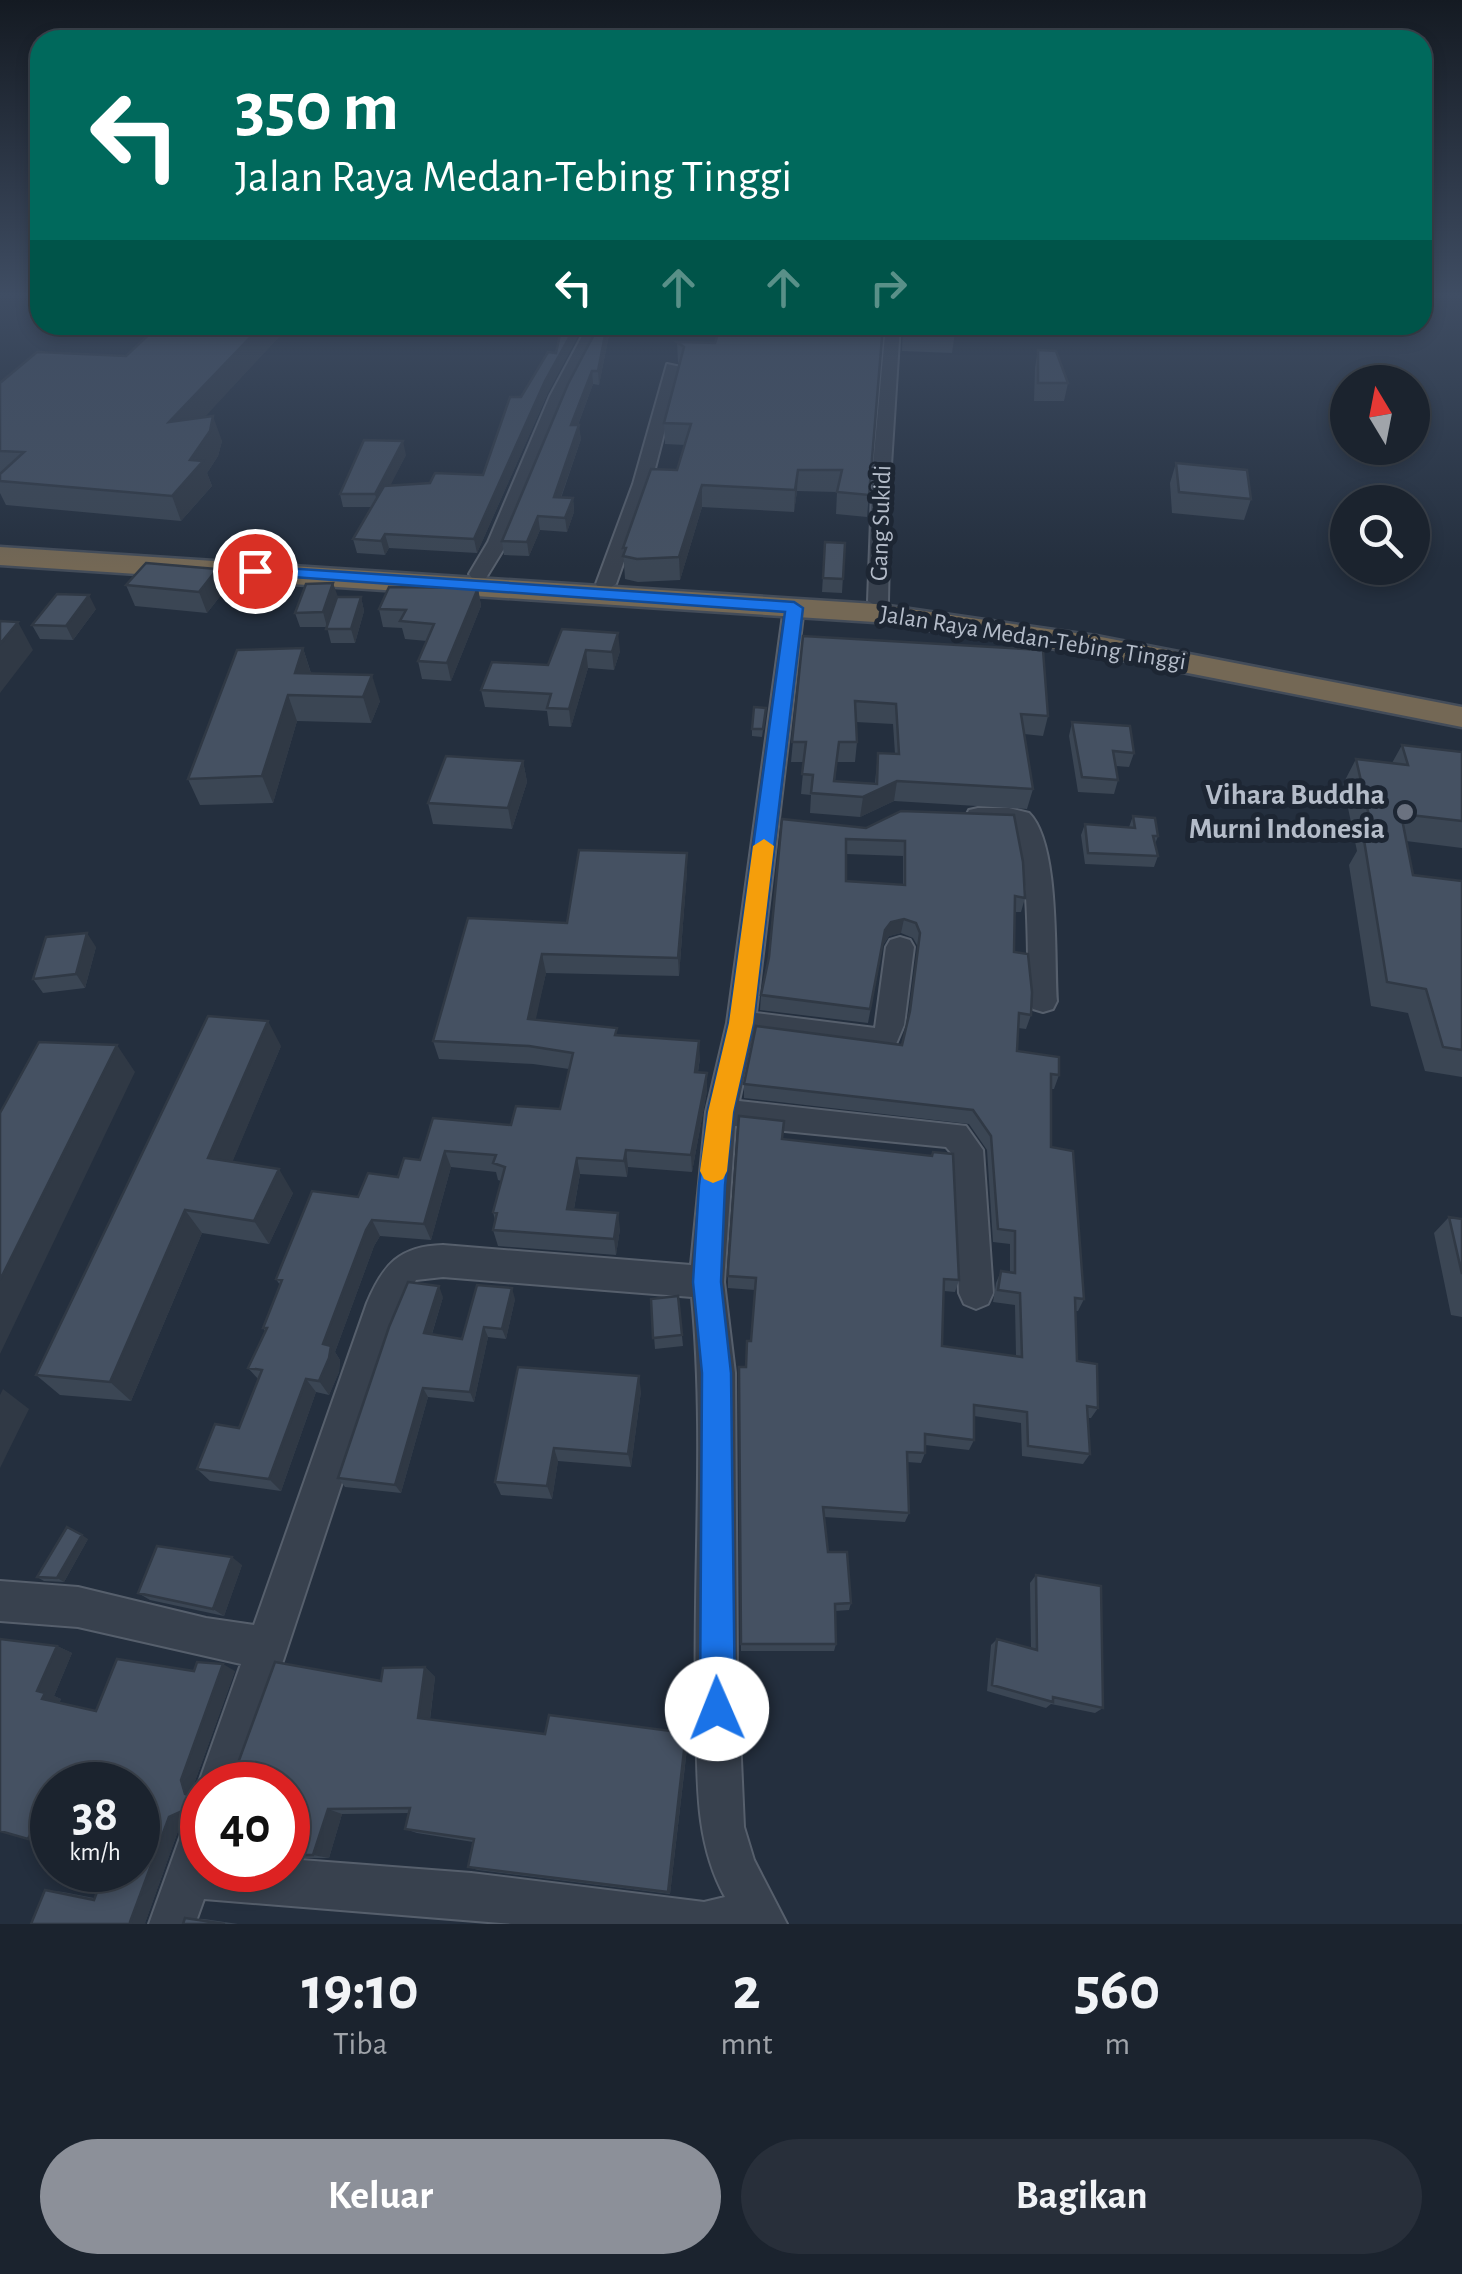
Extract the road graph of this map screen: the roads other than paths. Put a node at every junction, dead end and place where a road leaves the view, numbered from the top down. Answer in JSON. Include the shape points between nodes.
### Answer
{"nodes":[{"id":1,"x":562,"y":388,"type":"edge"},
{"id":2,"x":667,"y":388,"type":"edge"},
{"id":3,"x":888,"y":388,"type":"edge"},
{"id":4,"x":0,"y":546,"type":"edge"},
{"id":5,"x":0,"y":556,"type":"edge"},
{"id":6,"x":479,"y":574,"type":"junction"},
{"id":7,"x":606,"y":584,"type":"junction"},
{"id":8,"x":878,"y":602,"type":"junction"},
{"id":9,"x":794,"y":608,"type":"junction"},
{"id":10,"x":1462,"y":703,"type":"edge"},
{"id":11,"x":1462,"y":717,"type":"edge"},
{"id":12,"x":947,"y":815,"type":"edge"},
{"id":13,"x":900,"y":948,"type":"dead end"},
{"id":14,"x":1043,"y":1001,"type":"dead end"},
{"id":15,"x":741,"y":1023,"type":"junction"},
{"id":16,"x":721,"y":1112,"type":"junction"},
{"id":17,"x":707,"y":1282,"type":"junction"},
{"id":18,"x":976,"y":1294,"type":"dead end"},
{"id":19,"x":0,"y":1600,"type":"edge"},
{"id":20,"x":267,"y":1646,"type":"junction"},
{"id":21,"x":228,"y":1762,"type":"edge"},
{"id":22,"x":310,"y":1873,"type":"edge"},
{"id":23,"x":183,"y":1892,"type":"edge"},
{"id":24,"x":760,"y":1919,"type":"edge"},
{"id":25,"x":172,"y":1924,"type":"edge"},
{"id":26,"x":704,"y":1924,"type":"edge"}],
"edges":[{"from":1,"to":6,"type":"street"},
{"from":2,"to":7,"type":"street"},
{"from":3,"to":8,"type":"street","name":"Gang Sukidi"},
{"from":4,"to":6,"type":"highway","name":"Jalan Raya Medan-Tebing Tinggi"},
{"from":5,"to":9,"type":"highway","name":"Jalan Raya Medan-Tebing Tinggi"},
{"from":6,"to":7,"type":"highway","name":"Jalan Raya Medan-Tebing Tinggi"},
{"from":7,"to":8,"type":"highway","name":"Jalan Raya Medan-Tebing Tinggi"},
{"from":8,"to":10,"type":"highway","name":"Jalan Raya Medan-Tebing Tinggi","via":[[999,614]]},
{"from":9,"to":11,"type":"highway","name":"Jalan Raya Medan-Tebing Tinggi","via":[[979,625]]},
{"from":9,"to":15,"type":"street","via":[[778,822],[755,888]]},
{"from":12,"to":14,"type":"street","via":[[1018,818],[1028,827]]},
{"from":13,"to":15,"type":"street","via":[[890,1025],[880,1040]]},
{"from":15,"to":16,"type":"street"},
{"from":16,"to":17,"type":"street"},
{"from":16,"to":18,"type":"street","via":[[955,1135],[967,1150]]},
{"from":17,"to":20,"type":"street","via":[[443,1261],[417,1261],[400,1270]]},
{"from":17,"to":24,"type":"street","via":[[717,1373],[722,1828]]},
{"from":19,"to":20,"type":"street","via":[[78,1607]]},
{"from":20,"to":21,"type":"street"},
{"from":22,"to":26,"type":"street"},
{"from":23,"to":25,"type":"street"},
{"from":24,"to":26,"type":"street"}]}
